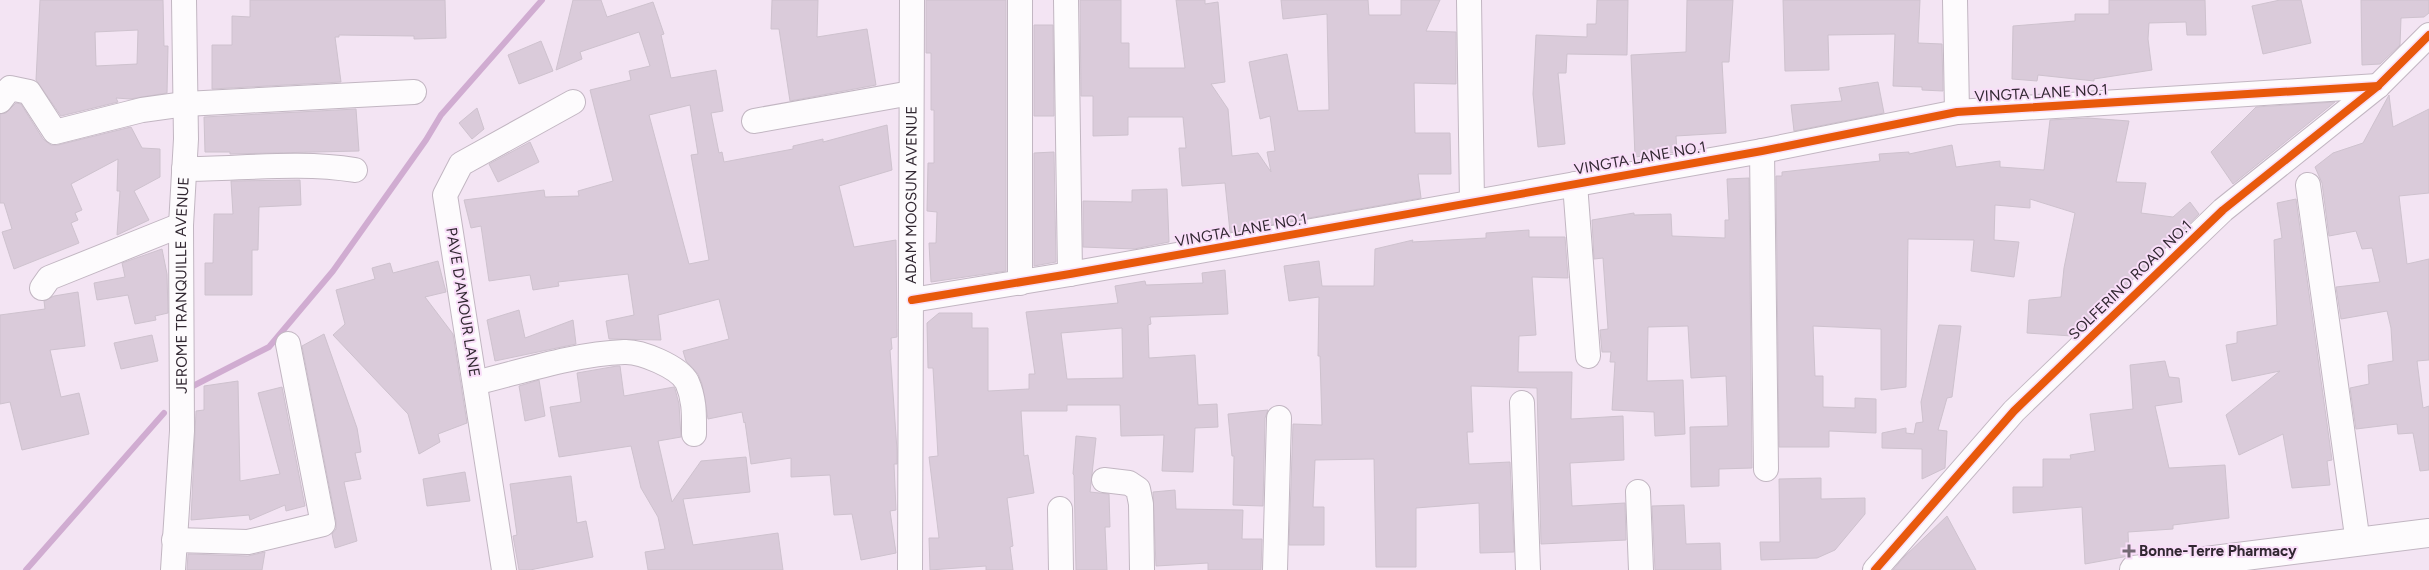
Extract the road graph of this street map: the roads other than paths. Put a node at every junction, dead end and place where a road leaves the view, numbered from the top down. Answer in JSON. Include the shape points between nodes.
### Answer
{"nodes":[{"id":1,"x":184,"y":0,"type":"edge"},
{"id":2,"x":912,"y":0,"type":"edge"},
{"id":3,"x":1020,"y":0,"type":"edge"},
{"id":4,"x":1066,"y":0,"type":"edge"},
{"id":5,"x":1469,"y":0,"type":"edge"},
{"id":6,"x":1955,"y":0,"type":"edge"},
{"id":7,"x":2429,"y":36,"type":"edge"},
{"id":8,"x":2378,"y":86,"type":"junction"},
{"id":9,"x":414,"y":92,"type":"dead end"},
{"id":10,"x":911,"y":94,"type":"junction"},
{"id":11,"x":0,"y":101,"type":"edge"},
{"id":12,"x":573,"y":102,"type":"dead end"},
{"id":13,"x":185,"y":104,"type":"junction"},
{"id":14,"x":1957,"y":112,"type":"junction"},
{"id":15,"x":754,"y":121,"type":"dead end"},
{"id":16,"x":1762,"y":151,"type":"junction"},
{"id":17,"x":184,"y":170,"type":"junction"},
{"id":18,"x":354,"y":170,"type":"dead end"},
{"id":19,"x":1576,"y":184,"type":"junction"},
{"id":20,"x":2308,"y":185,"type":"dead end"},
{"id":21,"x":1472,"y":202,"type":"junction"},
{"id":22,"x":181,"y":225,"type":"junction"},
{"id":23,"x":1070,"y":274,"type":"junction"},
{"id":24,"x":1020,"y":283,"type":"junction"},
{"id":25,"x":42,"y":288,"type":"dead end"},
{"id":26,"x":912,"y":300,"type":"junction"},
{"id":27,"x":288,"y":344,"type":"dead end"},
{"id":28,"x":1588,"y":356,"type":"dead end"},
{"id":29,"x":475,"y":383,"type":"junction"},
{"id":30,"x":1522,"y":403,"type":"dead end"},
{"id":31,"x":1279,"y":418,"type":"dead end"},
{"id":32,"x":694,"y":434,"type":"dead end"},
{"id":33,"x":1766,"y":469,"type":"dead end"},
{"id":34,"x":1104,"y":480,"type":"dead end"},
{"id":35,"x":1638,"y":492,"type":"dead end"},
{"id":36,"x":1060,"y":509,"type":"dead end"},
{"id":37,"x":2429,"y":533,"type":"edge"},
{"id":38,"x":174,"y":540,"type":"junction"},
{"id":39,"x":2358,"y":542,"type":"junction"},
{"id":40,"x":2234,"y":564,"type":"edge"},
{"id":41,"x":173,"y":570,"type":"edge"},
{"id":42,"x":504,"y":570,"type":"edge"},
{"id":43,"x":910,"y":570,"type":"edge"},
{"id":44,"x":1061,"y":570,"type":"edge"},
{"id":45,"x":1142,"y":570,"type":"edge"},
{"id":46,"x":1275,"y":570,"type":"edge"},
{"id":47,"x":1528,"y":570,"type":"edge"},
{"id":48,"x":1642,"y":570,"type":"edge"},
{"id":49,"x":1875,"y":570,"type":"edge"},
{"id":50,"x":2134,"y":570,"type":"edge"}],
"edges":[{"from":1,"to":13,"type":"street","name":"JEROME TRANQUILLE AVENUE"},
{"from":2,"to":10,"type":"street","name":"ADAM MOOSUN AVENUE"},
{"from":3,"to":24,"type":"street"},
{"from":4,"to":23,"type":"street"},
{"from":5,"to":21,"type":"street"},
{"from":6,"to":14,"type":"street"},
{"from":7,"to":8,"type":"street","name":"SOLFERINO ROAD NO.1"},
{"from":8,"to":14,"type":"street","name":"VINGTA LANE NO.1"},
{"from":8,"to":49,"type":"street","name":"SOLFERINO ROAD NO.1","via":[[2223,210],[2028,397]]},
{"from":9,"to":13,"type":"street"},
{"from":10,"to":15,"type":"street"},
{"from":10,"to":26,"type":"street","name":"ADAM MOOSUN AVENUE"},
{"from":11,"to":13,"type":"street","via":[[10,88],[29,92],[56,132],[142,110]]},
{"from":12,"to":29,"type":"street","name":"PAVE D'AMOUR LANE","via":[[461,164],[445,195]]},
{"from":13,"to":17,"type":"street","name":"JEROME TRANQUILLE AVENUE"},
{"from":14,"to":16,"type":"street","name":"VINGTA LANE NO.1"},
{"from":16,"to":19,"type":"street","name":"VINGTA LANE NO.1"},
{"from":16,"to":33,"type":"street"},
{"from":17,"to":18,"type":"street","via":[[330,166]]},
{"from":17,"to":22,"type":"street","name":"JEROME TRANQUILLE AVENUE"},
{"from":19,"to":21,"type":"street","name":"VINGTA LANE NO.1"},
{"from":19,"to":28,"type":"street"},
{"from":20,"to":39,"type":"street"},
{"from":21,"to":23,"type":"street","name":"VINGTA LANE NO.1"},
{"from":22,"to":25,"type":"street","via":[[49,278]]},
{"from":22,"to":38,"type":"street","name":"JEROME TRANQUILLE AVENUE","via":[[182,431]]},
{"from":23,"to":24,"type":"street","name":"VINGTA LANE NO.1"},
{"from":24,"to":26,"type":"street","name":"VINGTA LANE NO.1"},
{"from":26,"to":43,"type":"street","name":"ADAM MOOSUN AVENUE"},
{"from":27,"to":38,"type":"street","via":[[322,524],[248,542]]},
{"from":29,"to":32,"type":"street","via":[[560,362],[626,351],[663,362],[686,380],[694,403]]},
{"from":29,"to":42,"type":"street","name":"PAVE D'AMOUR LANE"},
{"from":30,"to":47,"type":"street"},
{"from":31,"to":46,"type":"street"},
{"from":34,"to":45,"type":"street","via":[[1130,483],[1138,489]]},
{"from":35,"to":48,"type":"street"},
{"from":36,"to":44,"type":"street"},
{"from":37,"to":39,"type":"main road"},
{"from":38,"to":41,"type":"street","name":"JEROME TRANQUILLE AVENUE"},
{"from":39,"to":40,"type":"main road"},
{"from":40,"to":50,"type":"main road"}]}
